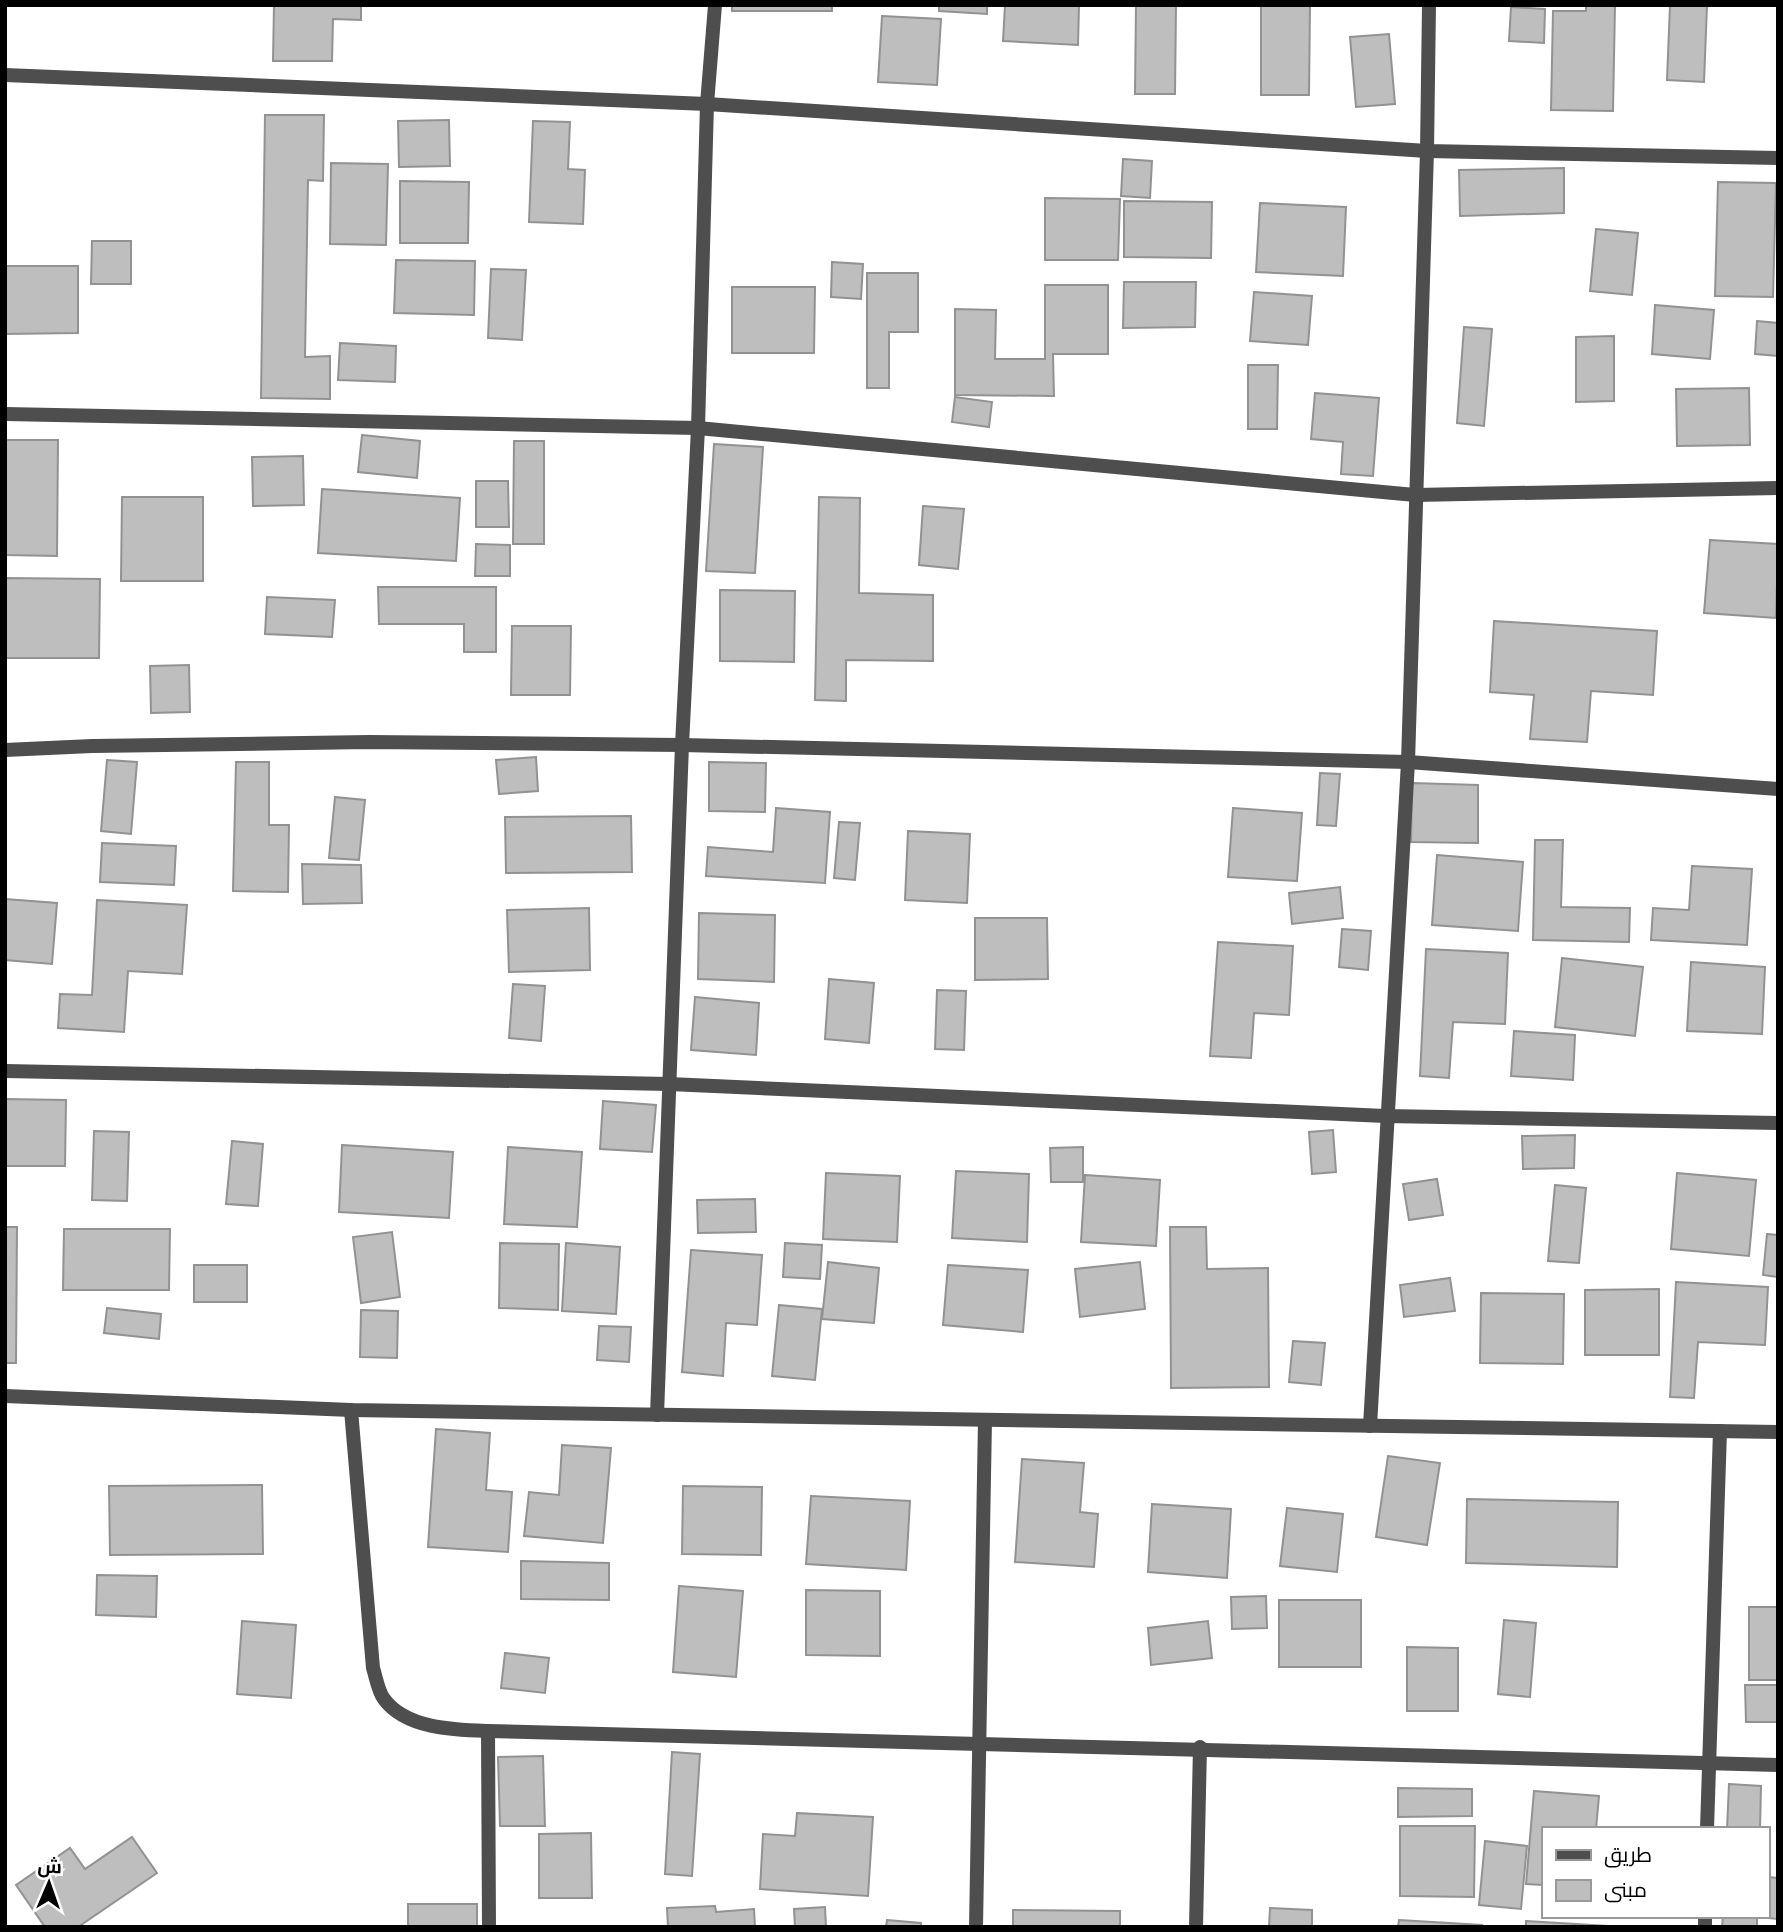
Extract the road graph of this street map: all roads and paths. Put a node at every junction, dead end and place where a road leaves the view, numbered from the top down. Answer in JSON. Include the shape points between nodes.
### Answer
{"nodes":[{"id":1,"x":715,"y":5,"type":"edge"},
{"id":2,"x":1429,"y":5,"type":"edge"},
{"id":3,"x":5,"y":75,"type":"edge"},
{"id":4,"x":707,"y":104,"type":"junction"},
{"id":5,"x":1427,"y":151,"type":"junction"},
{"id":6,"x":1778,"y":158,"type":"edge"},
{"id":7,"x":5,"y":414,"type":"edge"},
{"id":8,"x":698,"y":428,"type":"junction"},
{"id":9,"x":1778,"y":488,"type":"edge"},
{"id":10,"x":1415,"y":495,"type":"junction"},
{"id":11,"x":682,"y":745,"type":"junction"},
{"id":12,"x":5,"y":750,"type":"edge"},
{"id":13,"x":1408,"y":762,"type":"junction"},
{"id":14,"x":1778,"y":789,"type":"edge"},
{"id":15,"x":5,"y":1071,"type":"edge"},
{"id":16,"x":669,"y":1084,"type":"junction"},
{"id":17,"x":1385,"y":1116,"type":"junction"},
{"id":18,"x":1778,"y":1123,"type":"edge"},
{"id":19,"x":5,"y":1396,"type":"edge"},
{"id":20,"x":351,"y":1410,"type":"junction"},
{"id":21,"x":657,"y":1415,"type":"junction"},
{"id":22,"x":985,"y":1420,"type":"junction"},
{"id":23,"x":1370,"y":1426,"type":"junction"},
{"id":24,"x":1720,"y":1431,"type":"junction"},
{"id":25,"x":1778,"y":1432,"type":"edge"},
{"id":26,"x":488,"y":1731,"type":"junction"},
{"id":27,"x":979,"y":1743,"type":"junction"},
{"id":28,"x":1200,"y":1748,"type":"junction"},
{"id":29,"x":1709,"y":1763,"type":"junction"},
{"id":30,"x":1778,"y":1765,"type":"edge"},
{"id":31,"x":1707,"y":1827,"type":"edge"},
{"id":32,"x":489,"y":1927,"type":"edge"},
{"id":33,"x":976,"y":1927,"type":"edge"},
{"id":34,"x":1196,"y":1927,"type":"edge"}],
"edges":[{"from":1,"to":4,"type":"street"},
{"from":2,"to":5,"type":"street"},
{"from":3,"to":4,"type":"street"},
{"from":4,"to":5,"type":"street"},
{"from":4,"to":8,"type":"street"},
{"from":5,"to":6,"type":"street"},
{"from":5,"to":10,"type":"street"},
{"from":7,"to":8,"type":"street"},
{"from":8,"to":10,"type":"street"},
{"from":8,"to":11,"type":"street"},
{"from":9,"to":10,"type":"street"},
{"from":10,"to":13,"type":"street"},
{"from":11,"to":12,"type":"street","via":[[369,742]]},
{"from":11,"to":13,"type":"street"},
{"from":11,"to":16,"type":"street"},
{"from":13,"to":14,"type":"street"},
{"from":13,"to":17,"type":"street"},
{"from":15,"to":16,"type":"street"},
{"from":16,"to":17,"type":"street"},
{"from":16,"to":21,"type":"street"},
{"from":17,"to":18,"type":"street"},
{"from":17,"to":23,"type":"street"},
{"from":19,"to":20,"type":"street"},
{"from":20,"to":21,"type":"street"},
{"from":20,"to":26,"type":"street","via":[[373,1668],[383,1698],[399,1713],[425,1723]]},
{"from":21,"to":22,"type":"street"},
{"from":22,"to":23,"type":"street"},
{"from":22,"to":27,"type":"street"},
{"from":23,"to":24,"type":"street"},
{"from":24,"to":25,"type":"street"},
{"from":24,"to":29,"type":"street"},
{"from":26,"to":27,"type":"street"},
{"from":26,"to":32,"type":"street"},
{"from":27,"to":28,"type":"street"},
{"from":27,"to":33,"type":"street"},
{"from":28,"to":29,"type":"street"},
{"from":28,"to":34,"type":"street"},
{"from":29,"to":30,"type":"street"},
{"from":29,"to":31,"type":"street"}]}
